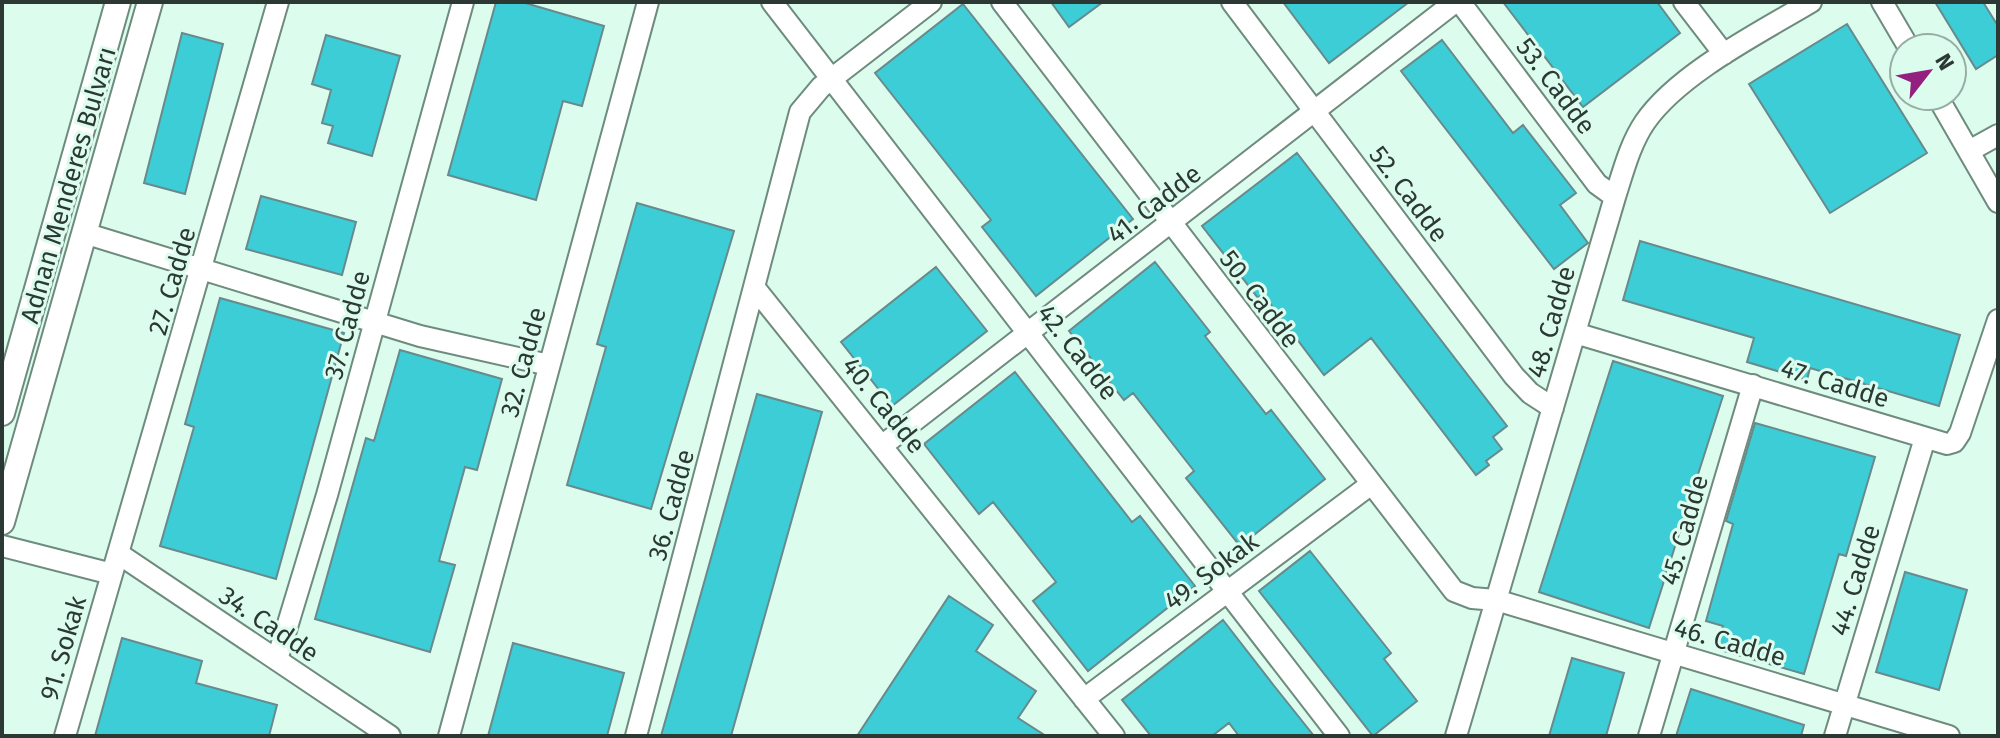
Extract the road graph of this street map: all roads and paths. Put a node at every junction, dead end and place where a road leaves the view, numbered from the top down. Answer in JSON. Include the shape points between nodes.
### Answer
{"nodes":[{"id":1,"x":118,"y":2,"type":"edge"},
{"id":2,"x":150,"y":2,"type":"edge"},
{"id":3,"x":278,"y":2,"type":"edge"},
{"id":4,"x":463,"y":2,"type":"edge"},
{"id":5,"x":646,"y":2,"type":"edge"},
{"id":6,"x":772,"y":2,"type":"edge"},
{"id":7,"x":931,"y":2,"type":"edge"},
{"id":8,"x":1002,"y":2,"type":"edge"},
{"id":9,"x":1232,"y":2,"type":"edge"},
{"id":10,"x":1457,"y":2,"type":"edge"},
{"id":11,"x":1684,"y":2,"type":"edge"},
{"id":12,"x":1811,"y":2,"type":"edge"},
{"id":13,"x":1882,"y":2,"type":"edge"},
{"id":14,"x":1900,"y":32,"type":"edge"},
{"id":15,"x":1724,"y":54,"type":"junction"},
{"id":16,"x":832,"y":78,"type":"junction"},
{"id":17,"x":1315,"y":112,"type":"junction"},
{"id":18,"x":1946,"y":112,"type":"edge"},
{"id":19,"x":1998,"y":135,"type":"edge"},
{"id":20,"x":1969,"y":151,"type":"junction"},
{"id":21,"x":1615,"y":197,"type":"junction"},
{"id":22,"x":1998,"y":202,"type":"edge"},
{"id":23,"x":1170,"y":225,"type":"junction"},
{"id":24,"x":84,"y":233,"type":"junction"},
{"id":25,"x":202,"y":272,"type":"junction"},
{"id":26,"x":754,"y":287,"type":"junction"},
{"id":27,"x":1998,"y":320,"type":"edge"},
{"id":28,"x":376,"y":323,"type":"junction"},
{"id":29,"x":1030,"y":333,"type":"junction"},
{"id":30,"x":1575,"y":333,"type":"junction"},
{"id":31,"x":549,"y":365,"type":"junction"},
{"id":32,"x":1753,"y":385,"type":"junction"},
{"id":33,"x":1553,"y":408,"type":"junction"},
{"id":34,"x":2,"y":413,"type":"edge"},
{"id":35,"x":1925,"y":438,"type":"junction"},
{"id":36,"x":883,"y":445,"type":"junction"},
{"id":37,"x":1370,"y":485,"type":"junction"},
{"id":38,"x":2,"y":522,"type":"edge"},
{"id":39,"x":2,"y":546,"type":"edge"},
{"id":40,"x":119,"y":554,"type":"junction"},
{"id":41,"x":112,"y":574,"type":"junction"},
{"id":42,"x":1228,"y":591,"type":"junction"},
{"id":43,"x":1496,"y":600,"type":"junction"},
{"id":44,"x":1674,"y":653,"type":"junction"},
{"id":45,"x":277,"y":660,"type":"junction"},
{"id":46,"x":1084,"y":699,"type":"junction"},
{"id":47,"x":1845,"y":703,"type":"junction"},
{"id":48,"x":65,"y":736,"type":"edge"},
{"id":49,"x":390,"y":736,"type":"edge"},
{"id":50,"x":449,"y":736,"type":"edge"},
{"id":51,"x":636,"y":736,"type":"edge"},
{"id":52,"x":1114,"y":736,"type":"edge"},
{"id":53,"x":1339,"y":736,"type":"edge"},
{"id":54,"x":1456,"y":736,"type":"edge"},
{"id":55,"x":1649,"y":736,"type":"edge"},
{"id":56,"x":1835,"y":736,"type":"edge"},
{"id":57,"x":1949,"y":736,"type":"edge"}],
"edges":[{"from":1,"to":34,"type":"main road","name":"Adnan Menderes Bulvarı"},
{"from":2,"to":24,"type":"main road","name":"Adnan Menderes Bulvarı"},
{"from":3,"to":25,"type":"street","name":"27. Cadde"},
{"from":4,"to":28,"type":"street","name":"37. Cadde"},
{"from":5,"to":31,"type":"street","name":"32. Cadde"},
{"from":6,"to":16,"type":"street","name":"42. Cadde"},
{"from":7,"to":16,"type":"street"},
{"from":8,"to":23,"type":"street","name":"50. Cadde"},
{"from":9,"to":17,"type":"street","name":"52. Cadde"},
{"from":10,"to":17,"type":"street","name":"41. Cadde"},
{"from":10,"to":21,"type":"street","name":"53. Cadde","via":[[1597,184]]},
{"from":11,"to":15,"type":"street"},
{"from":12,"to":15,"type":"street","name":"48. Cadde"},
{"from":13,"to":14,"type":"street"},
{"from":15,"to":21,"type":"street","name":"48. Cadde","via":[[1647,120],[1631,148]]},
{"from":16,"to":26,"type":"street","via":[[800,112]]},
{"from":16,"to":29,"type":"street","name":"42. Cadde"},
{"from":17,"to":23,"type":"street","name":"41. Cadde"},
{"from":17,"to":33,"type":"street","name":"52. Cadde","via":[[1514,376]]},
{"from":18,"to":20,"type":"street"},
{"from":19,"to":20,"type":"street"},
{"from":20,"to":22,"type":"street"},
{"from":21,"to":30,"type":"street","name":"48. Cadde"},
{"from":23,"to":29,"type":"street","name":"41. Cadde"},
{"from":23,"to":37,"type":"street","name":"50. Cadde"},
{"from":24,"to":25,"type":"street"},
{"from":24,"to":38,"type":"main road","name":"Adnan Menderes Bulvarı"},
{"from":25,"to":28,"type":"street"},
{"from":25,"to":40,"type":"street","name":"27. Cadde"},
{"from":26,"to":36,"type":"street","name":"40. Cadde"},
{"from":26,"to":51,"type":"street","name":"36. Cadde"},
{"from":27,"to":35,"type":"street","name":"47. Cadde","via":[[1960,433],[1947,444]]},
{"from":28,"to":31,"type":"street"},
{"from":28,"to":45,"type":"street","name":"37. Cadde"},
{"from":29,"to":36,"type":"street","name":"41. Cadde"},
{"from":29,"to":42,"type":"street","name":"42. Cadde"},
{"from":30,"to":32,"type":"street","name":"47. Cadde"},
{"from":30,"to":33,"type":"street","name":"48. Cadde"},
{"from":31,"to":50,"type":"street","name":"32. Cadde"},
{"from":32,"to":35,"type":"street","name":"47. Cadde"},
{"from":32,"to":44,"type":"street","name":"45. Cadde"},
{"from":33,"to":43,"type":"street","name":"48. Cadde"},
{"from":35,"to":47,"type":"street","name":"44. Cadde"},
{"from":36,"to":46,"type":"street","name":"40. Cadde"},
{"from":37,"to":42,"type":"street","name":"49. Sokak"},
{"from":37,"to":43,"type":"street","name":"50. Cadde","via":[[1454,591]]},
{"from":39,"to":41,"type":"street"},
{"from":40,"to":41,"type":"street","name":"27. Cadde"},
{"from":40,"to":45,"type":"street","name":"34. Cadde"},
{"from":41,"to":48,"type":"street","name":"91. Sokak"},
{"from":42,"to":46,"type":"street","name":"49. Sokak"},
{"from":42,"to":53,"type":"street","name":"42. Cadde"},
{"from":43,"to":44,"type":"street","name":"46. Cadde"},
{"from":43,"to":54,"type":"street","name":"48. Cadde"},
{"from":44,"to":47,"type":"street","name":"46. Cadde"},
{"from":44,"to":55,"type":"street","name":"45. Cadde"},
{"from":45,"to":49,"type":"street","name":"34. Cadde"},
{"from":46,"to":52,"type":"street","name":"40. Cadde"},
{"from":47,"to":56,"type":"street","name":"44. Cadde"},
{"from":47,"to":57,"type":"street","name":"46. Cadde"}]}
